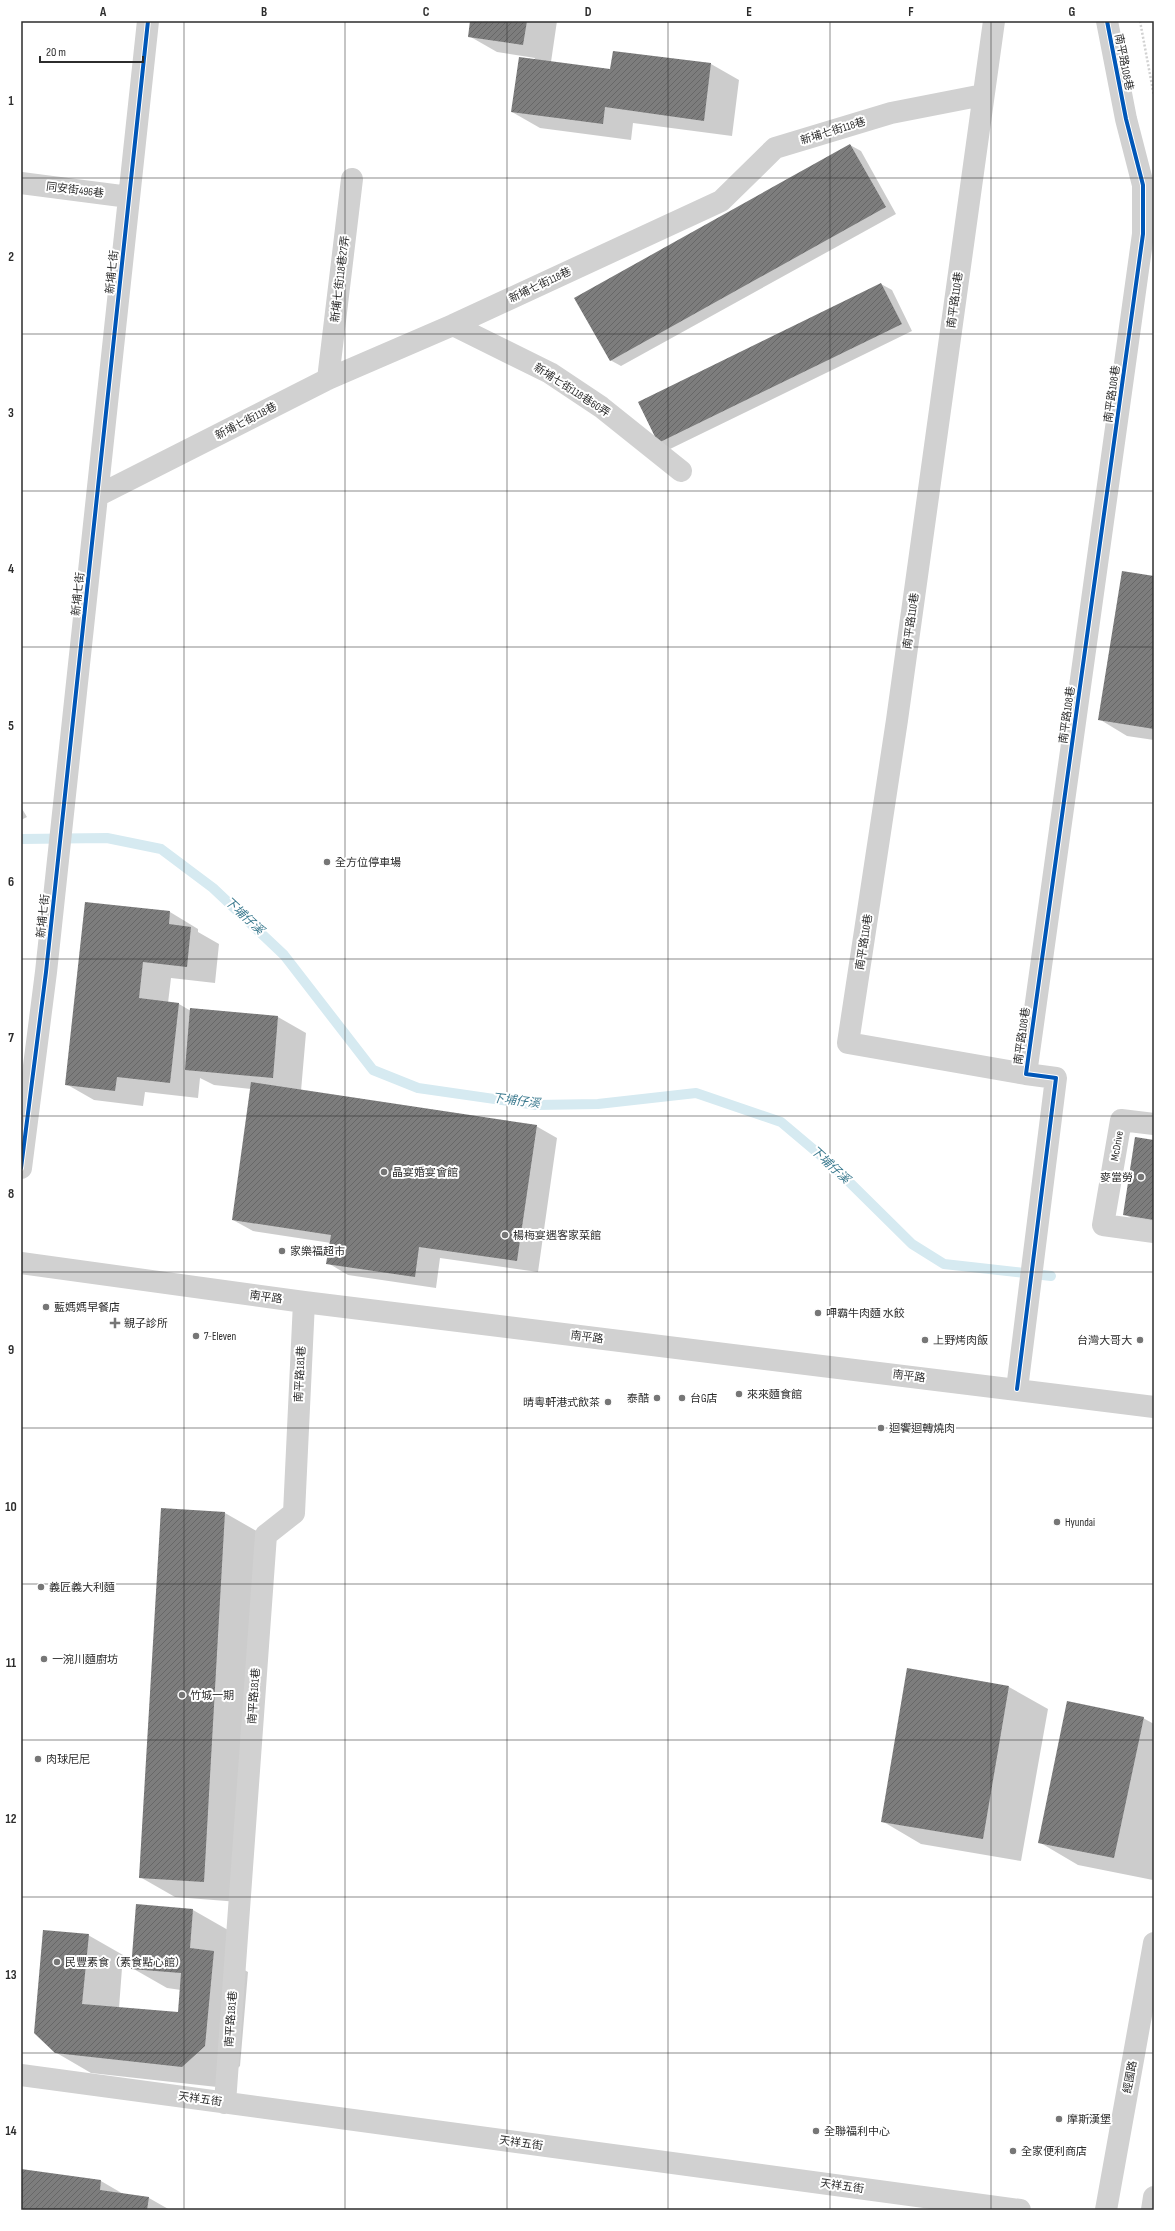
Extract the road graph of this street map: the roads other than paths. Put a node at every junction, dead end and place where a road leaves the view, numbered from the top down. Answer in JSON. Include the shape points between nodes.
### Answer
{"nodes":[{"id":1,"x":148,"y":21,"type":"edge"},
{"id":2,"x":994,"y":21,"type":"edge"},
{"id":3,"x":1107,"y":21,"type":"edge"},
{"id":4,"x":983,"y":95,"type":"junction"},
{"id":5,"x":352,"y":179,"type":"dead end"},
{"id":6,"x":21,"y":183,"type":"edge"},
{"id":7,"x":129,"y":197,"type":"junction"},
{"id":8,"x":453,"y":325,"type":"junction"},
{"id":9,"x":328,"y":380,"type":"junction"},
{"id":10,"x":681,"y":471,"type":"dead end"},
{"id":11,"x":97,"y":496,"type":"junction"},
{"id":12,"x":1026,"y":1074,"type":"junction"},
{"id":13,"x":1154,"y":1124,"type":"edge"},
{"id":14,"x":21,"y":1168,"type":"edge"},
{"id":15,"x":1154,"y":1232,"type":"edge"},
{"id":16,"x":21,"y":1263,"type":"edge"},
{"id":17,"x":304,"y":1302,"type":"junction"},
{"id":18,"x":1017,"y":1389,"type":"junction"},
{"id":19,"x":1154,"y":1407,"type":"edge"},
{"id":20,"x":1154,"y":1943,"type":"edge"},
{"id":21,"x":21,"y":2075,"type":"edge"},
{"id":22,"x":225,"y":2103,"type":"junction"},
{"id":23,"x":1154,"y":2197,"type":"edge"},
{"id":24,"x":1020,"y":2210,"type":"edge"},
{"id":25,"x":1106,"y":2210,"type":"edge"},
{"id":26,"x":1152,"y":2210,"type":"edge"}],
"edges":[{"from":1,"to":7,"type":"street","name":"新埔七街"},
{"from":2,"to":4,"type":"street","name":"南平路110巷"},
{"from":3,"to":12,"type":"street","name":"南平路108巷","via":[[1126,119],[1143,185],[1143,234]]},
{"from":4,"to":8,"type":"street","name":"新埔七街118巷","via":[[891,113],[775,148],[721,201]]},
{"from":4,"to":12,"type":"street","name":"南平路110巷","via":[[897,720],[848,1043]]},
{"from":5,"to":9,"type":"street","name":"新埔七街118巷27弄"},
{"from":6,"to":7,"type":"street","name":"同安街496巷"},
{"from":7,"to":11,"type":"street","name":"新埔七街"},
{"from":8,"to":9,"type":"street","name":"新埔七街118巷"},
{"from":8,"to":10,"type":"street","name":"新埔七街118巷60弄","via":[[550,373],[601,407]]},
{"from":9,"to":11,"type":"street","name":"新埔七街118巷"},
{"from":11,"to":14,"type":"street","name":"新埔七街"},
{"from":12,"to":18,"type":"street","name":"南平路108巷","via":[[1056,1078]]},
{"from":13,"to":15,"type":"street","name":"McDrive","via":[[1121,1120],[1103,1225]]},
{"from":16,"to":17,"type":"street","name":"南平路"},
{"from":17,"to":18,"type":"street","name":"南平路"},
{"from":17,"to":22,"type":"street","name":"南平路181巷","via":[[294,1513],[266,1535]]},
{"from":18,"to":19,"type":"street","name":"南平路"},
{"from":20,"to":25,"type":"street","name":"經國路"},
{"from":21,"to":22,"type":"street","name":"天祥五街"},
{"from":22,"to":24,"type":"street","name":"天祥五街"},
{"from":23,"to":26,"type":"street"}]}
